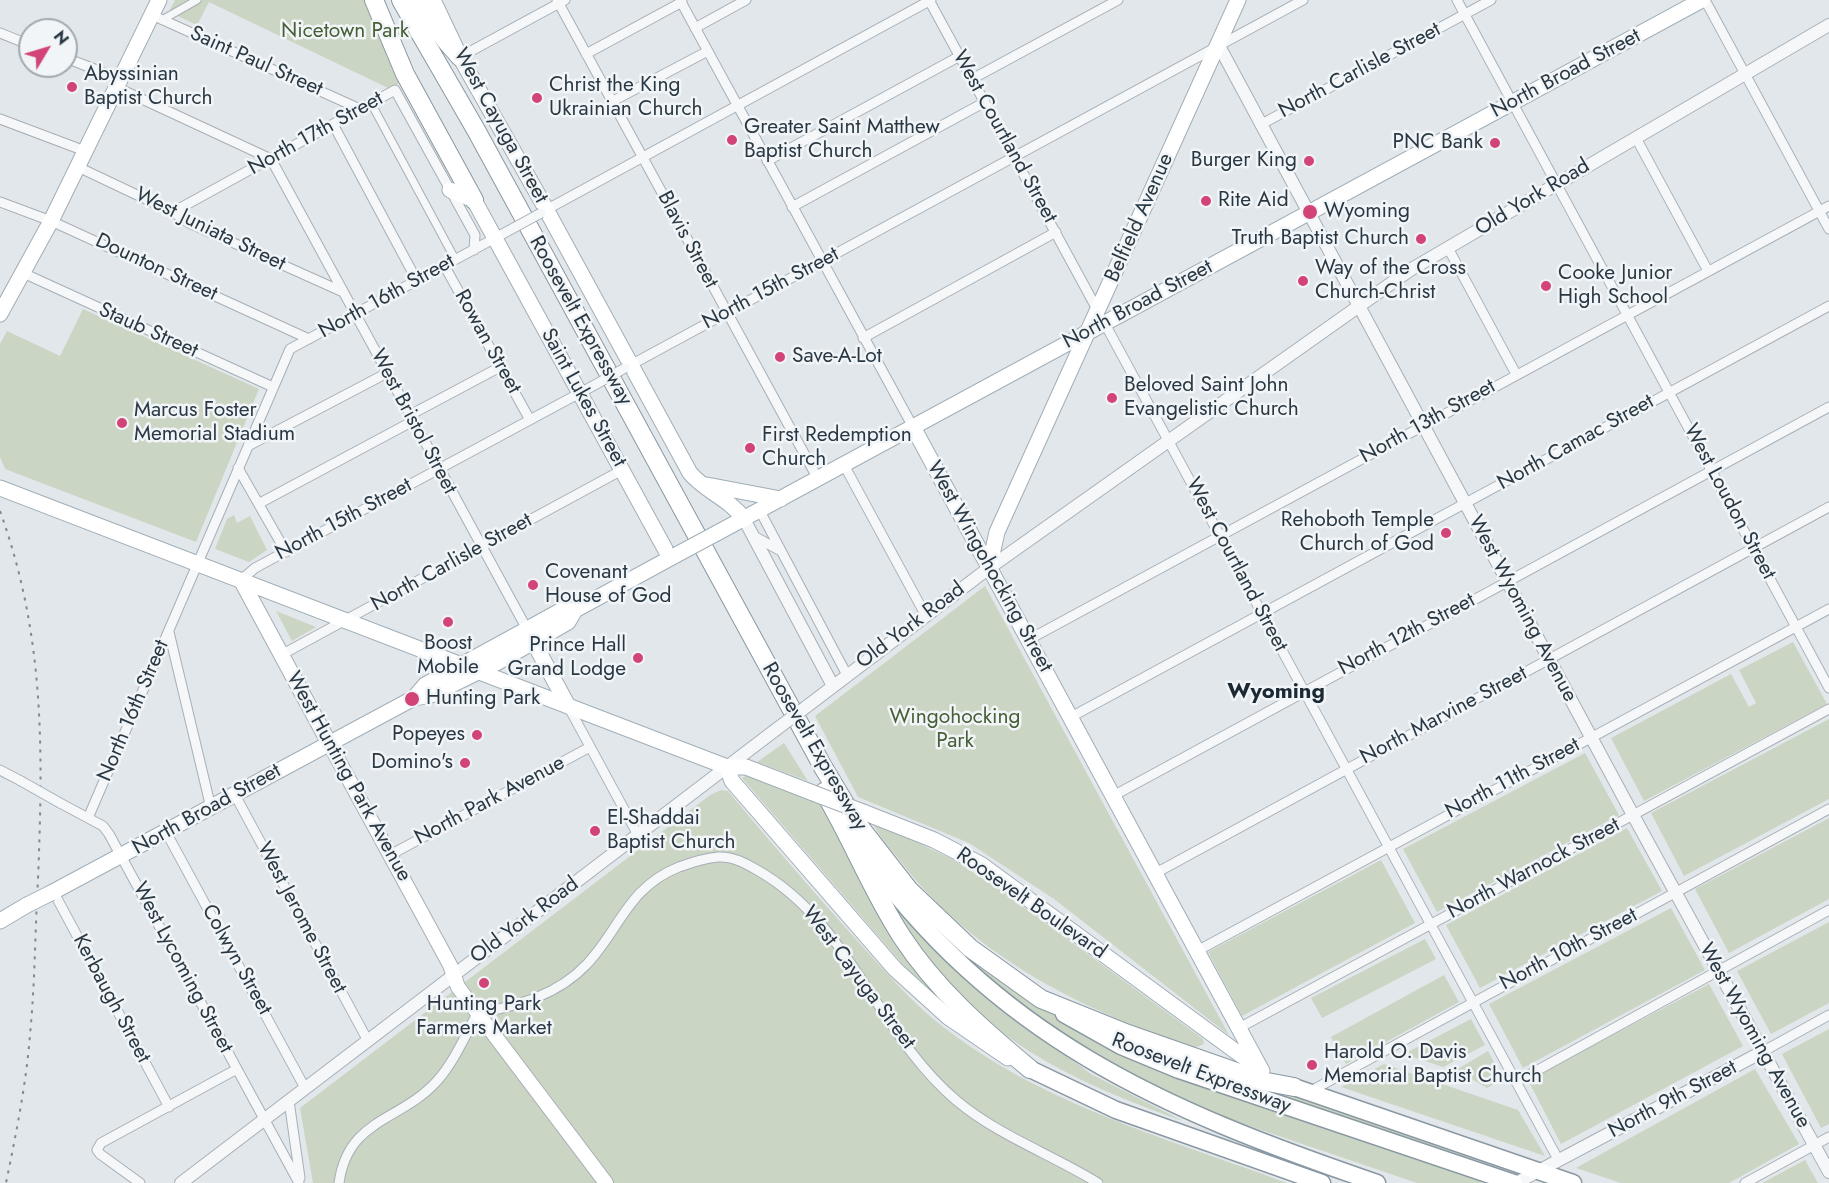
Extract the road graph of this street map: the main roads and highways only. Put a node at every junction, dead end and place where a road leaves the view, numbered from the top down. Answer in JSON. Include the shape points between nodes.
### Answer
{"nodes":[{"id":1,"x":159,"y":0,"type":"edge"},
{"id":2,"x":374,"y":0,"type":"edge"},
{"id":3,"x":388,"y":0,"type":"edge"},
{"id":4,"x":401,"y":0,"type":"edge"},
{"id":5,"x":419,"y":0,"type":"edge"},
{"id":6,"x":433,"y":0,"type":"edge"},
{"id":7,"x":1238,"y":0,"type":"edge"},
{"id":8,"x":1703,"y":0,"type":"edge"},
{"id":9,"x":460,"y":57,"type":"junction"},
{"id":10,"x":450,"y":190,"type":"road end"},
{"id":11,"x":474,"y":200,"type":"junction"},
{"id":12,"x":4,"y":298,"type":"edge"},
{"id":13,"x":0,"y":314,"type":"edge"},
{"id":14,"x":1101,"y":317,"type":"junction"},
{"id":15,"x":1088,"y":333,"type":"junction"},
{"id":16,"x":913,"y":427,"type":"junction"},
{"id":17,"x":695,"y":480,"type":"junction"},
{"id":18,"x":6,"y":490,"type":"edge"},
{"id":19,"x":781,"y":499,"type":"junction"},
{"id":20,"x":744,"y":519,"type":"junction"},
{"id":21,"x":673,"y":557,"type":"junction"},
{"id":22,"x":989,"y":568,"type":"junction"},
{"id":23,"x":241,"y":580,"type":"junction"},
{"id":24,"x":530,"y":636,"type":"junction"},
{"id":25,"x":460,"y":665,"type":"junction"},
{"id":26,"x":478,"y":672,"type":"junction"},
{"id":27,"x":414,"y":698,"type":"junction"},
{"id":28,"x":568,"y":706,"type":"junction"},
{"id":29,"x":329,"y":743,"type":"junction"},
{"id":30,"x":727,"y":767,"type":"junction"},
{"id":31,"x":821,"y":797,"type":"junction"},
{"id":32,"x":0,"y":921,"type":"edge"},
{"id":33,"x":1041,"y":999,"type":"junction"},
{"id":34,"x":1030,"y":1069,"type":"junction"},
{"id":35,"x":1262,"y":1071,"type":"junction"},
{"id":36,"x":1301,"y":1090,"type":"junction"},
{"id":37,"x":1203,"y":1142,"type":"junction"},
{"id":38,"x":1301,"y":1157,"type":"junction"},
{"id":39,"x":605,"y":1183,"type":"edge"},
{"id":40,"x":1322,"y":1183,"type":"edge"},
{"id":41,"x":1377,"y":1183,"type":"edge"},
{"id":42,"x":1515,"y":1183,"type":"edge"},
{"id":43,"x":1573,"y":1183,"type":"edge"}],
"edges":[{"from":1,"to":12,"type":"main road","via":[[157,18],[118,83],[23,273]]},
{"from":2,"to":11,"type":"highway","via":[[411,84]]},
{"from":3,"to":31,"type":"highway","name":"Roosevelt Expressway","via":[[466,135]]},
{"from":4,"to":33,"type":"highway","name":"Roosevelt Expressway","via":[[856,822],[929,911],[970,948]]},
{"from":5,"to":9,"type":"highway"},
{"from":6,"to":9,"type":"main road","name":"West Cayuga Street"},
{"from":7,"to":14,"type":"main road","name":"Belfield Avenue"},
{"from":8,"to":14,"type":"main road","name":"North Broad Street","via":[[1309,213]]},
{"from":9,"to":17,"type":"main road","name":"West Cayuga Street","via":[[628,366]]},
{"from":10,"to":11,"type":"main road"},
{"from":11,"to":21,"type":"main road","name":"Saint Lukes Street","via":[[501,235],[585,389],[622,470]]},
{"from":12,"to":13,"type":"main road"},
{"from":14,"to":15,"type":"main road","name":"Belfield Avenue"},
{"from":15,"to":16,"type":"main road","name":"North Broad Street"},
{"from":15,"to":22,"type":"main road","name":"Belfield Avenue","via":[[997,532]]},
{"from":16,"to":19,"type":"main road","name":"North Broad Street"},
{"from":16,"to":22,"type":"main road","name":"West Wingohocking Street"},
{"from":17,"to":19,"type":"main road","via":[[712,487]]},
{"from":17,"to":20,"type":"main road","name":"West Cayuga Street","via":[[733,505]]},
{"from":18,"to":23,"type":"main road"},
{"from":19,"to":20,"type":"main road","name":"North Broad Street"},
{"from":20,"to":21,"type":"main road","name":"North Broad Street","bridge":true},
{"from":21,"to":24,"type":"main road","name":"North Broad Street","via":[[575,610],[568,622]]},
{"from":22,"to":35,"type":"main road","name":"West Wingohocking Street"},
{"from":23,"to":25,"type":"main road","name":"Roosevelt Boulevard"},
{"from":23,"to":29,"type":"main road","name":"West Hunting Park Avenue"},
{"from":24,"to":25,"type":"main road","name":"North Broad Street"},
{"from":24,"to":26,"type":"main road","name":"North Broad Street"},
{"from":24,"to":28,"type":"main road","name":"West Bristol Street"},
{"from":25,"to":26,"type":"main road","name":"Roosevelt Boulevard"},
{"from":25,"to":27,"type":"main road","name":"North Broad Street","via":[[424,685]]},
{"from":26,"to":27,"type":"main road","name":"North Broad Street","via":[[431,695]]},
{"from":26,"to":28,"type":"main road","name":"Roosevelt Boulevard"},
{"from":27,"to":29,"type":"main road","name":"North Broad Street"},
{"from":28,"to":30,"type":"main road","name":"Roosevelt Boulevard"},
{"from":29,"to":32,"type":"main road","name":"North Broad Street","bridge":true},
{"from":29,"to":39,"type":"main road","name":"West Hunting Park Avenue","via":[[458,987]]},
{"from":30,"to":31,"type":"main road","name":"Roosevelt Boulevard","via":[[746,767]]},
{"from":30,"to":34,"type":"main road","via":[[732,781],[903,978],[965,1030]]},
{"from":31,"to":34,"type":"highway","via":[[915,955],[959,1007]]},
{"from":31,"to":35,"type":"main road","name":"Roosevelt Boulevard","bridge":true,"via":[[934,840],[982,865]]},
{"from":31,"to":38,"type":"highway","name":"Roosevelt Expressway","via":[[924,926],[968,971],[1016,1011],[1095,1065],[1150,1095]]},
{"from":33,"to":36,"type":"highway","via":[[1262,1081]]},
{"from":33,"to":42,"type":"highway","name":"Roosevelt Expressway","via":[[1121,1046],[1179,1070]]},
{"from":34,"to":37,"type":"highway","via":[[1116,1110]]},
{"from":35,"to":36,"type":"main road","name":"Roosevelt Boulevard"},
{"from":36,"to":43,"type":"highway","name":"Roosevelt Boulevard"},
{"from":37,"to":38,"type":"highway"},
{"from":37,"to":40,"type":"highway"},
{"from":38,"to":41,"type":"highway","name":"Roosevelt Expressway"}]}
